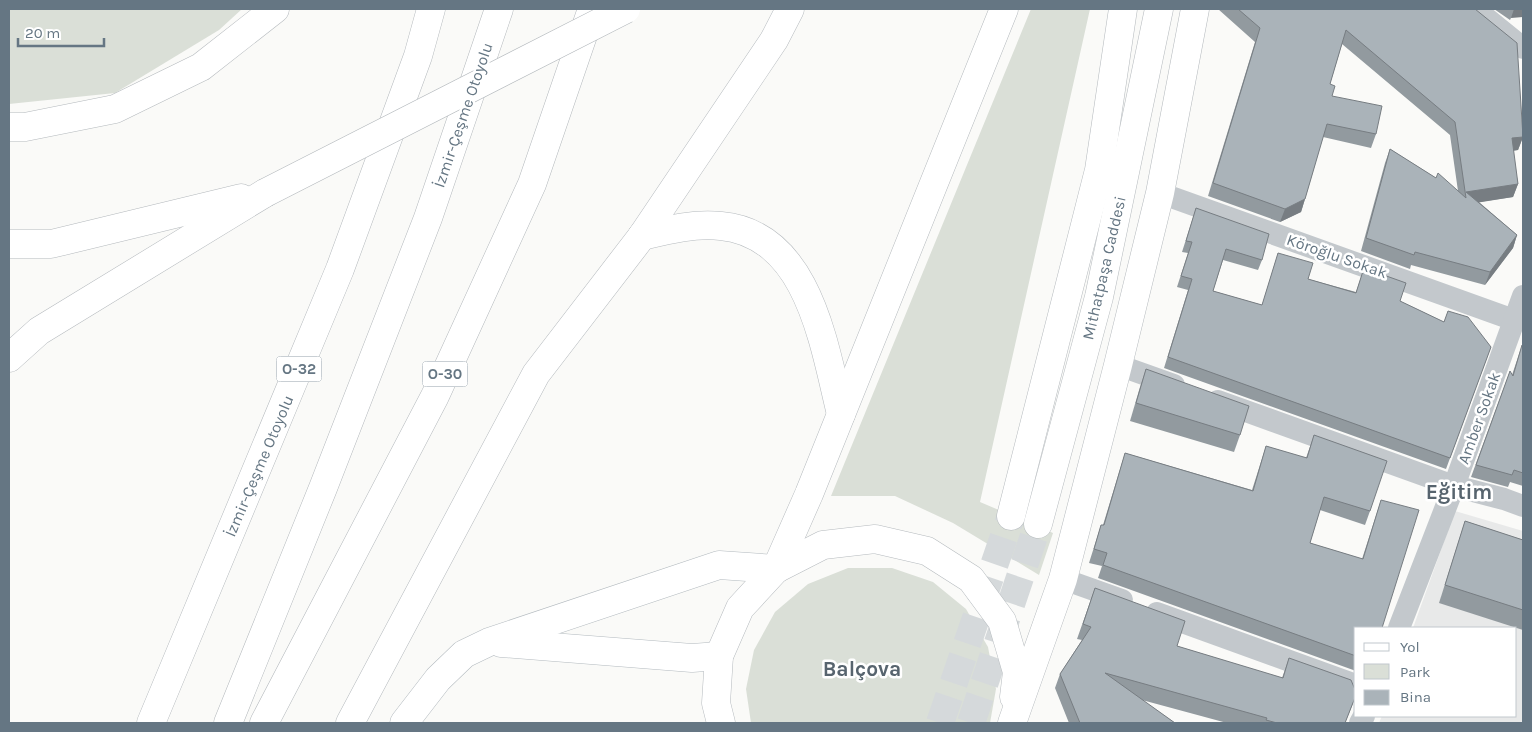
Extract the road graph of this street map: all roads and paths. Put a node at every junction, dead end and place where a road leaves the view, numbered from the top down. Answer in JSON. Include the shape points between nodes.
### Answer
{"nodes":[{"id":1,"x":275,"y":9,"type":"edge"},
{"id":2,"x":431,"y":9,"type":"edge"},
{"id":3,"x":499,"y":9,"type":"edge"},
{"id":4,"x":592,"y":9,"type":"edge"},
{"id":5,"x":626,"y":9,"type":"edge"},
{"id":6,"x":790,"y":9,"type":"edge"},
{"id":7,"x":1004,"y":9,"type":"edge"},
{"id":8,"x":1123,"y":9,"type":"edge"},
{"id":9,"x":1159,"y":9,"type":"edge"},
{"id":10,"x":1195,"y":9,"type":"edge"},
{"id":11,"x":1475,"y":9,"type":"edge"},
{"id":12,"x":1523,"y":48,"type":"edge"},
{"id":13,"x":9,"y":127,"type":"edge"},
{"id":14,"x":265,"y":193,"type":"junction"},
{"id":15,"x":1160,"y":194,"type":"junction"},
{"id":16,"x":642,"y":236,"type":"junction"},
{"id":17,"x":9,"y":244,"type":"edge"},
{"id":18,"x":1523,"y":296,"type":"edge"},
{"id":19,"x":1514,"y":320,"type":"junction"},
{"id":20,"x":9,"y":358,"type":"edge"},
{"id":21,"x":1118,"y":365,"type":"junction"},
{"id":22,"x":841,"y":414,"type":"junction"},
{"id":23,"x":1454,"y":486,"type":"junction"},
{"id":24,"x":1523,"y":506,"type":"edge"},
{"id":25,"x":1011,"y":516,"type":"tunnel mouth"},
{"id":26,"x":1038,"y":524,"type":"tunnel mouth"},
{"id":27,"x":776,"y":569,"type":"junction"},
{"id":28,"x":1062,"y":579,"type":"junction"},
{"id":29,"x":1399,"y":627,"type":"edge"},
{"id":30,"x":489,"y":642,"type":"junction"},
{"id":31,"x":719,"y":656,"type":"junction"},
{"id":32,"x":1354,"y":684,"type":"edge"},
{"id":33,"x":151,"y":723,"type":"edge"},
{"id":34,"x":228,"y":723,"type":"edge"},
{"id":35,"x":264,"y":723,"type":"edge"},
{"id":36,"x":350,"y":723,"type":"edge"},
{"id":37,"x":404,"y":723,"type":"edge"},
{"id":38,"x":721,"y":723,"type":"edge"},
{"id":39,"x":1012,"y":723,"type":"edge"}],
"edges":[{"from":1,"to":13,"type":"main road","via":[[201,67],[115,109],[24,127]]},
{"from":2,"to":33,"type":"main road","name":"İzmir-Çeşme Otoyolu","number":"O-32","via":[[418,56],[340,269]]},
{"from":3,"to":34,"type":"main road","name":"İzmir-Çeşme Otoyolu","via":[[428,218]]},
{"from":4,"to":35,"type":"main road","number":"O-30","via":[[532,184],[435,396]]},
{"from":5,"to":14,"type":"main road","bridge":true},
{"from":6,"to":16,"type":"main road","via":[[774,40]]},
{"from":7,"to":22,"type":"main road"},
{"from":8,"to":25,"type":"main road","name":"Mithatpaşa Caddesi","via":[[1099,170]]},
{"from":9,"to":26,"type":"main road","name":"Mithatpaşa Caddesi","via":[[1100,297]]},
{"from":10,"to":15,"type":"main road"},
{"from":11,"to":12,"type":"street"},
{"from":14,"to":17,"type":"main road","via":[[51,244]]},
{"from":14,"to":20,"type":"main road","via":[[39,331]]},
{"from":15,"to":19,"type":"street","name":"Köroğlu Sokak"},
{"from":15,"to":21,"type":"main road"},
{"from":16,"to":22,"type":"main road","via":[[685,227],[721,226],[752,236],[788,262],[810,300]]},
{"from":16,"to":36,"type":"main road","via":[[536,374]]},
{"from":18,"to":19,"type":"street","name":"Amber Sokak"},
{"from":19,"to":23,"type":"street","name":"Amber Sokak"},
{"from":21,"to":23,"type":"street"},
{"from":21,"to":28,"type":"main road"},
{"from":22,"to":27,"type":"main road"},
{"from":23,"to":24,"type":"street"},
{"from":23,"to":29,"type":"street","name":"Amber Sokak"},
{"from":27,"to":30,"type":"main road","via":[[720,565]]},
{"from":27,"to":31,"type":"main road","via":[[740,608]]},
{"from":27,"to":39,"type":"main road","via":[[823,545],[875,539],[927,551],[971,579],[1002,621],[1017,672]]},
{"from":28,"to":32,"type":"street"},
{"from":28,"to":39,"type":"main road"},
{"from":30,"to":31,"type":"main road","via":[[692,658]]},
{"from":30,"to":37,"type":"main road","via":[[464,654],[438,679]]},
{"from":31,"to":38,"type":"main road","via":[[716,703]]}]}
